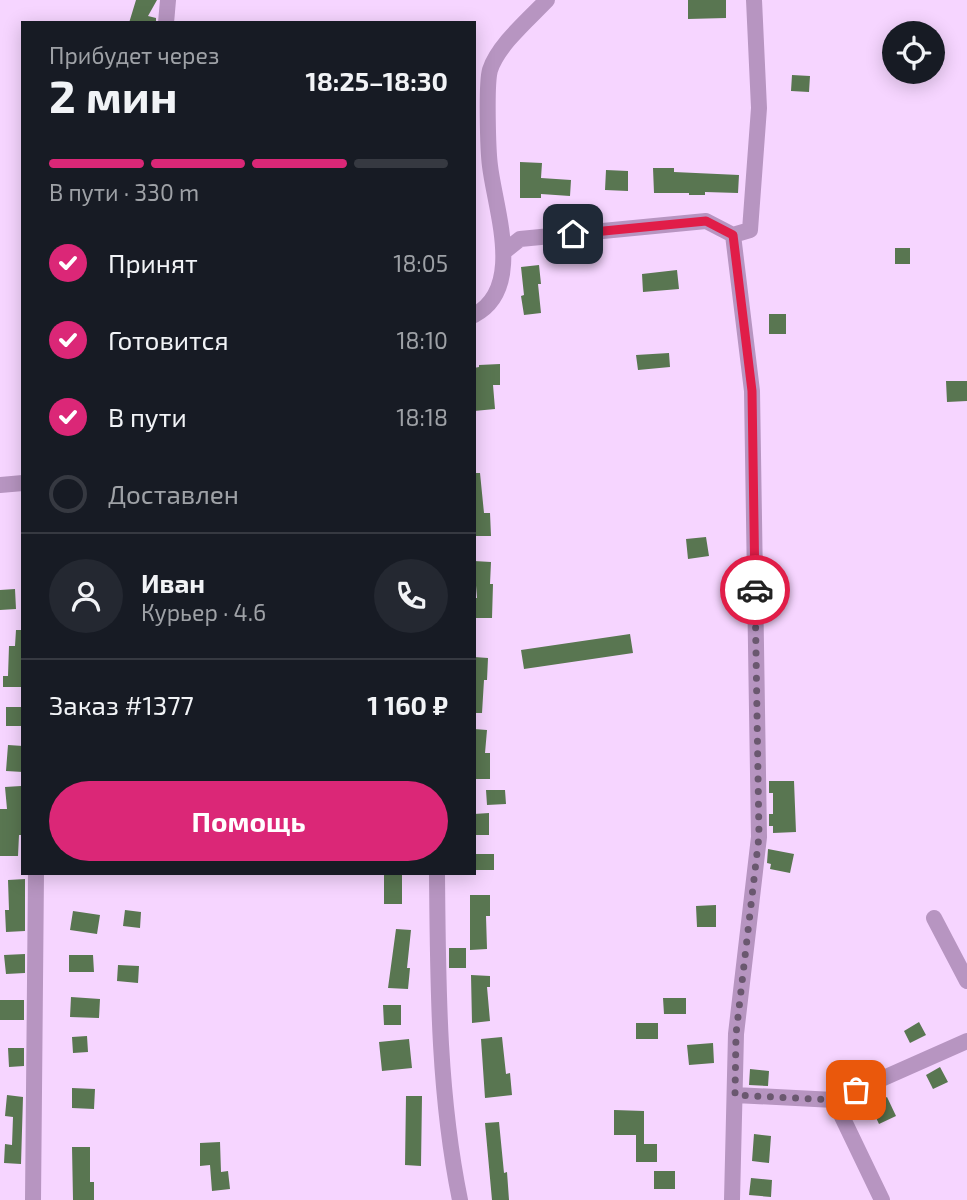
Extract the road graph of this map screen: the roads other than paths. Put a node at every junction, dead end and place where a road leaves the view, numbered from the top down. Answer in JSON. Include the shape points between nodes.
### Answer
{"nodes":[{"id":1,"x":167,"y":0,"type":"edge"},
{"id":2,"x":547,"y":0,"type":"edge"},
{"id":3,"x":754,"y":0,"type":"edge"},
{"id":4,"x":166,"y":21,"type":"edge"},
{"id":5,"x":733,"y":235,"type":"junction"},
{"id":6,"x":505,"y":251,"type":"junction"},
{"id":7,"x":476,"y":314,"type":"edge"},
{"id":8,"x":21,"y":483,"type":"edge"},
{"id":9,"x":0,"y":485,"type":"edge"},
{"id":10,"x":36,"y":875,"type":"edge"},
{"id":11,"x":437,"y":875,"type":"edge"},
{"id":12,"x":934,"y":918,"type":"dead end"},
{"id":13,"x":967,"y":981,"type":"edge"},
{"id":14,"x":967,"y":1041,"type":"edge"},
{"id":15,"x":735,"y":1095,"type":"junction"},
{"id":16,"x":834,"y":1100,"type":"junction"},
{"id":17,"x":33,"y":1200,"type":"edge"},
{"id":18,"x":460,"y":1200,"type":"edge"},
{"id":19,"x":732,"y":1200,"type":"edge"},
{"id":20,"x":883,"y":1200,"type":"edge"}],
"edges":[{"from":1,"to":4,"type":"street"},
{"from":2,"to":6,"type":"street","via":[[497,54],[489,72],[489,164]]},
{"from":3,"to":5,"type":"street","via":[[759,108],[750,230]]},
{"from":5,"to":6,"type":"street","via":[[706,221],[520,239]]},
{"from":5,"to":15,"type":"street","via":[[752,391],[759,836],[736,1034]]},
{"from":6,"to":7,"type":"street","via":[[495,296]]},
{"from":8,"to":9,"type":"street"},
{"from":10,"to":17,"type":"street"},
{"from":11,"to":18,"type":"street","via":[[438,1007],[450,1155]]},
{"from":12,"to":13,"type":"street"},
{"from":14,"to":16,"type":"street"},
{"from":15,"to":16,"type":"street"},
{"from":15,"to":19,"type":"street"},
{"from":16,"to":20,"type":"street"}]}
